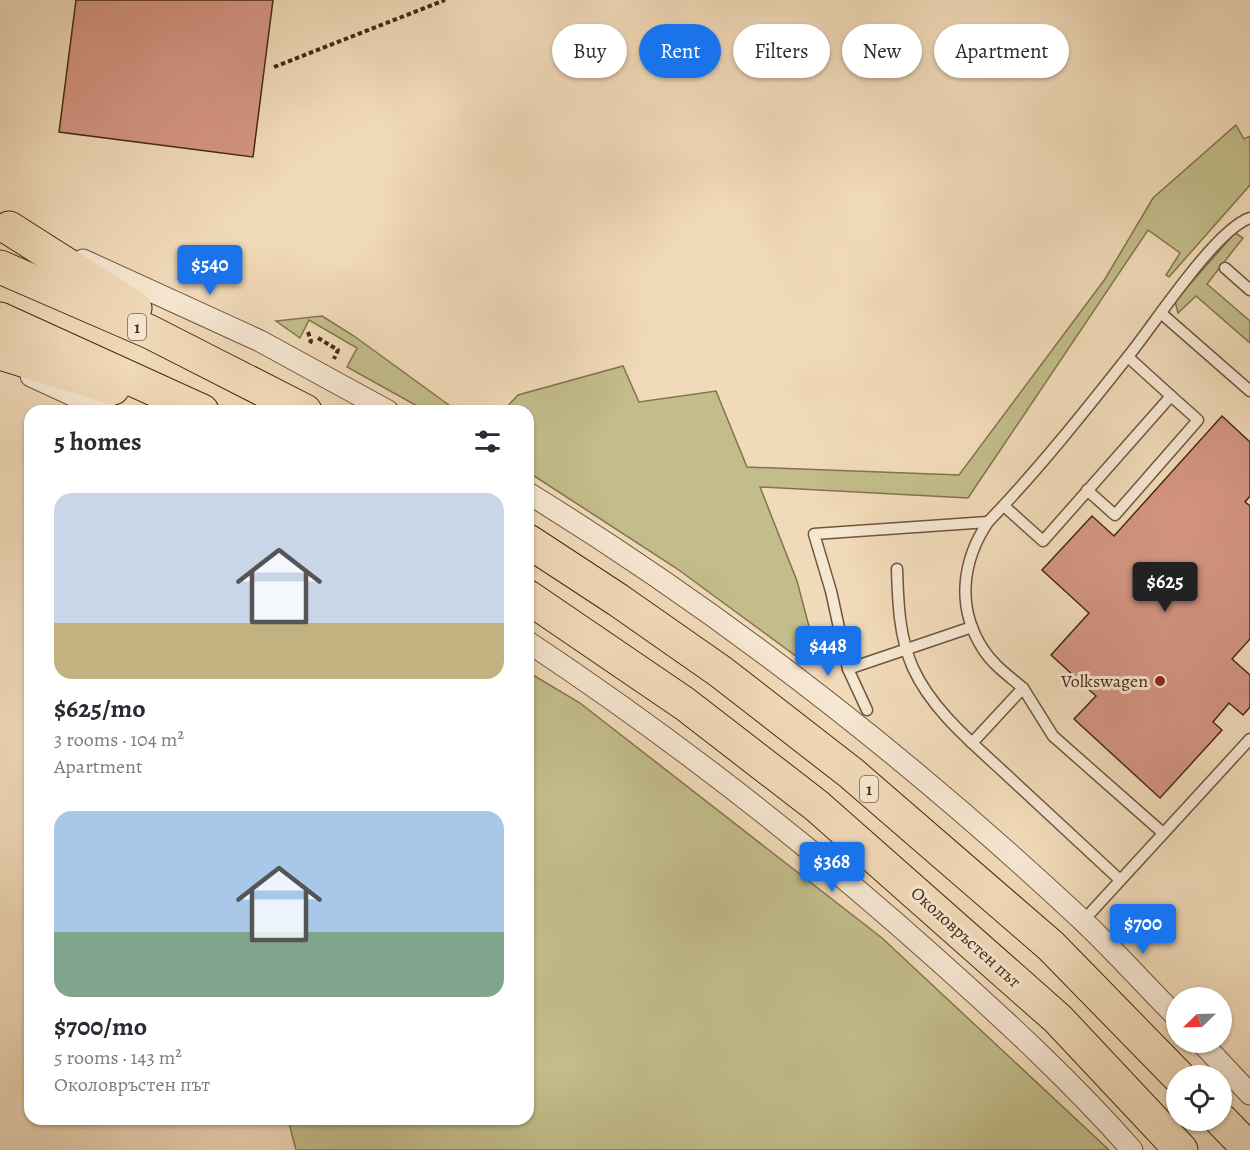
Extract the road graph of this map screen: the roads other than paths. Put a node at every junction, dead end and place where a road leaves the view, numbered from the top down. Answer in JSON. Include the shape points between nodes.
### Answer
{"nodes":[{"id":1,"x":1250,"y":218,"type":"edge"},
{"id":2,"x":4,"y":226,"type":"edge"},
{"id":3,"x":0,"y":267,"type":"edge"},
{"id":4,"x":1225,"y":268,"type":"dead end"},
{"id":5,"x":1250,"y":290,"type":"edge"},
{"id":6,"x":1162,"y":314,"type":"junction"},
{"id":7,"x":0,"y":319,"type":"edge"},
{"id":8,"x":0,"y":353,"type":"edge"},
{"id":9,"x":1128,"y":357,"type":"junction"},
{"id":10,"x":0,"y":362,"type":"edge"},
{"id":11,"x":1250,"y":391,"type":"edge"},
{"id":12,"x":271,"y":393,"type":"junction"},
{"id":13,"x":1171,"y":396,"type":"junction"},
{"id":14,"x":94,"y":405,"type":"edge"},
{"id":15,"x":169,"y":405,"type":"edge"},
{"id":16,"x":190,"y":405,"type":"edge"},
{"id":17,"x":293,"y":405,"type":"edge"},
{"id":18,"x":377,"y":405,"type":"edge"},
{"id":19,"x":1087,"y":490,"type":"junction"},
{"id":20,"x":534,"y":497,"type":"edge"},
{"id":21,"x":1004,"y":506,"type":"junction"},
{"id":22,"x":988,"y":522,"type":"junction"},
{"id":23,"x":534,"y":545,"type":"edge"},
{"id":24,"x":897,"y":569,"type":"dead end"},
{"id":25,"x":534,"y":601,"type":"edge"},
{"id":26,"x":972,"y":627,"type":"junction"},
{"id":27,"x":534,"y":646,"type":"edge"},
{"id":28,"x":906,"y":650,"type":"junction"},
{"id":29,"x":848,"y":669,"type":"junction"},
{"id":30,"x":1023,"y":688,"type":"junction"},
{"id":31,"x":867,"y":710,"type":"dead end"},
{"id":32,"x":1250,"y":739,"type":"edge"},
{"id":33,"x":972,"y":743,"type":"junction"},
{"id":34,"x":1163,"y":833,"type":"junction"},
{"id":35,"x":1120,"y":880,"type":"junction"},
{"id":36,"x":1083,"y":921,"type":"junction"},
{"id":37,"x":1166,"y":1006,"type":"edge"},
{"id":38,"x":1211,"y":1053,"type":"edge"},
{"id":39,"x":1167,"y":1065,"type":"edge"},
{"id":40,"x":1250,"y":1094,"type":"edge"},
{"id":41,"x":1232,"y":1131,"type":"edge"},
{"id":42,"x":1132,"y":1150,"type":"edge"},
{"id":43,"x":1181,"y":1150,"type":"edge"},
{"id":44,"x":1250,"y":1150,"type":"edge"}],
"edges":[{"from":1,"to":6,"type":"lane","via":[[1222,238]]},
{"from":2,"to":12,"type":"highway"},
{"from":2,"to":18,"type":"street","via":[[260,341]]},
{"from":3,"to":12,"type":"highway","number":"1","via":[[150,333]]},
{"from":4,"to":5,"type":"lane"},
{"from":6,"to":9,"type":"lane"},
{"from":6,"to":11,"type":"lane"},
{"from":7,"to":16,"type":"highway"},
{"from":8,"to":15,"type":"highway"},
{"from":9,"to":13,"type":"lane"},
{"from":9,"to":21,"type":"lane"},
{"from":10,"to":14,"type":"street"},
{"from":12,"to":17,"type":"highway","number":"1"},
{"from":13,"to":19,"type":"lane"},
{"from":13,"to":19,"type":"lane","via":[[1198,420],[1115,514]]},
{"from":19,"to":21,"type":"lane","via":[[1043,541]]},
{"from":20,"to":36,"type":"street","via":[[614,547],[798,678],[937,791]]},
{"from":21,"to":22,"type":"lane"},
{"from":22,"to":26,"type":"lane","via":[[969,558],[965,580]]},
{"from":22,"to":29,"type":"lane","via":[[814,534]]},
{"from":23,"to":39,"type":"highway","number":"1","via":[[712,666],[851,773],[1051,945]]},
{"from":24,"to":28,"type":"lane"},
{"from":25,"to":43,"type":"highway","name":"Околовръстен път","via":[[685,704],[818,806],[1058,1019]]},
{"from":26,"to":28,"type":"lane"},
{"from":26,"to":30,"type":"lane","via":[[983,649]]},
{"from":27,"to":42,"type":"street","via":[[633,712],[864,893],[1002,1018]]},
{"from":28,"to":29,"type":"lane"},
{"from":28,"to":33,"type":"lane","via":[[925,690]]},
{"from":29,"to":31,"type":"lane"},
{"from":30,"to":33,"type":"lane"},
{"from":30,"to":34,"type":"lane","via":[[1053,736]]},
{"from":32,"to":34,"type":"lane"},
{"from":33,"to":35,"type":"lane"},
{"from":34,"to":35,"type":"lane"},
{"from":35,"to":36,"type":"lane"},
{"from":36,"to":37,"type":"street"},
{"from":38,"to":40,"type":"street"},
{"from":41,"to":44,"type":"highway"}]}
